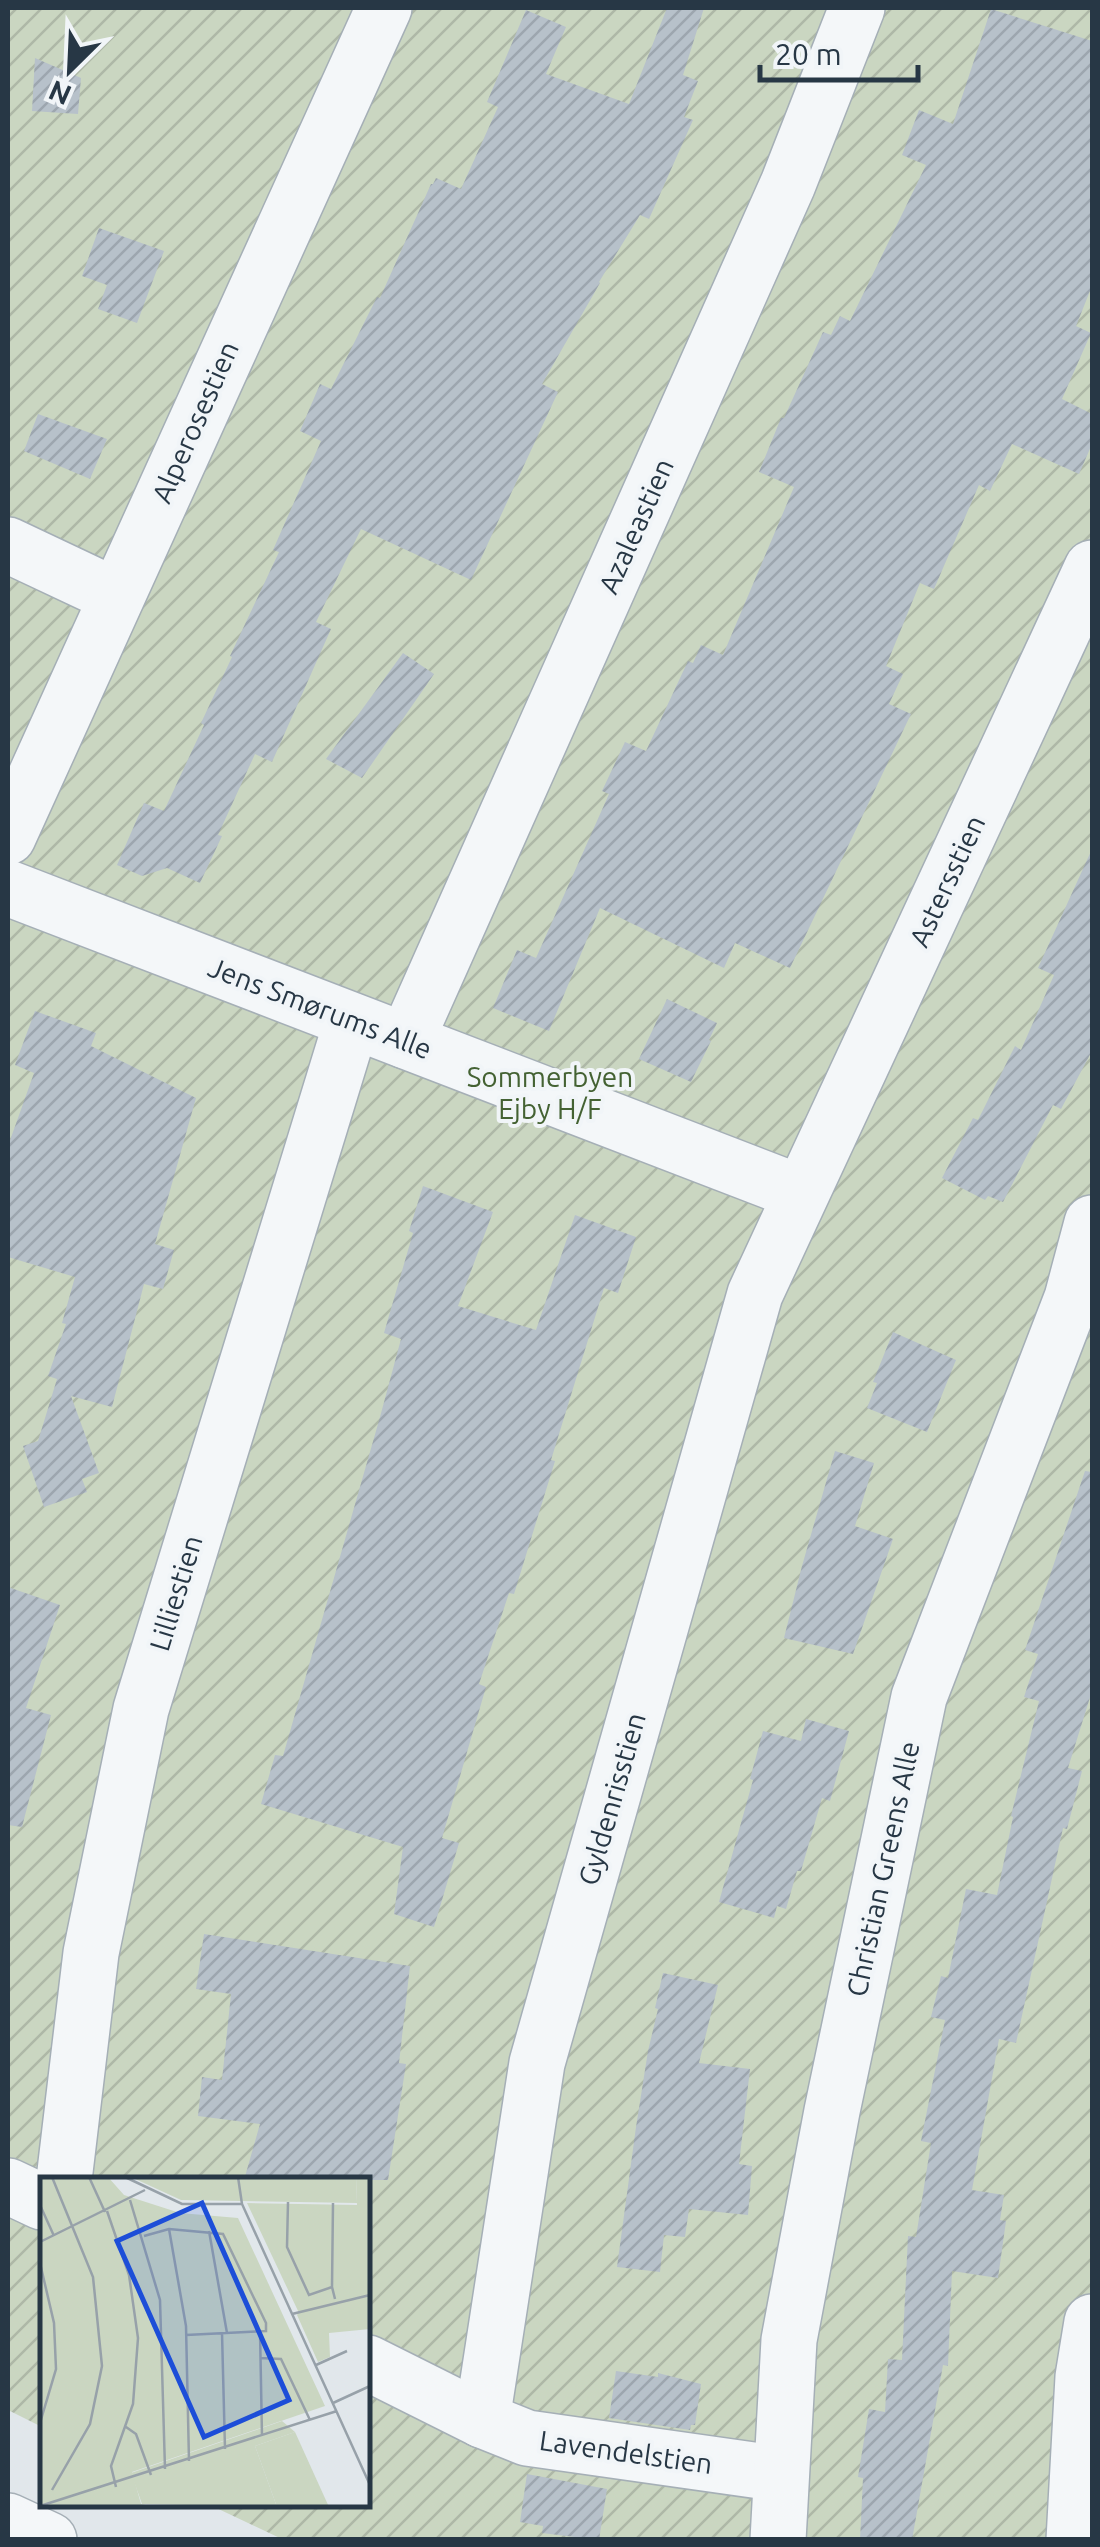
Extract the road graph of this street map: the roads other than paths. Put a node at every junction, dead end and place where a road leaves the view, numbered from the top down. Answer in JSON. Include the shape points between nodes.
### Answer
{"nodes":[{"id":1,"x":384,"y":8,"type":"edge"},
{"id":2,"x":857,"y":8,"type":"edge"},
{"id":3,"x":8,"y":545,"type":"edge"},
{"id":4,"x":1092,"y":568,"type":"edge"},
{"id":5,"x":116,"y":596,"type":"junction"},
{"id":6,"x":8,"y":837,"type":"edge"},
{"id":7,"x":8,"y":888,"type":"edge"},
{"id":8,"x":352,"y":1021,"type":"junction"},
{"id":9,"x":406,"y":1041,"type":"junction"},
{"id":10,"x":801,"y":1193,"type":"junction"},
{"id":11,"x":1092,"y":1223,"type":"edge"},
{"id":12,"x":64,"y":2177,"type":"edge"},
{"id":13,"x":8,"y":2186,"type":"edge"},
{"id":14,"x":40,"y":2201,"type":"edge"},
{"id":15,"x":1092,"y":2322,"type":"edge"},
{"id":16,"x":370,"y":2364,"type":"edge"},
{"id":17,"x":482,"y":2420,"type":"junction"},
{"id":18,"x":781,"y":2474,"type":"junction"},
{"id":19,"x":8,"y":2521,"type":"edge"},
{"id":20,"x":49,"y":2540,"type":"edge"},
{"id":21,"x":778,"y":2540,"type":"edge"},
{"id":22,"x":1074,"y":2540,"type":"edge"}],
"edges":[{"from":1,"to":5,"type":"street","name":"Alperosestien"},
{"from":2,"to":9,"type":"street","name":"Azaleastien","via":[[788,184]]},
{"from":3,"to":5,"type":"street"},
{"from":4,"to":10,"type":"street","name":"Astersstien"},
{"from":5,"to":6,"type":"street","name":"Alperosestien"},
{"from":7,"to":8,"type":"street","name":"Jens Smørums Alle"},
{"from":8,"to":9,"type":"street","name":"Jens Smørums Alle"},
{"from":8,"to":12,"type":"street","name":"Lilliestien","via":[[141,1709],[91,1952]]},
{"from":9,"to":10,"type":"street","name":"Jens Smørums Alle"},
{"from":10,"to":17,"type":"street","name":"Gyldenrisstien","via":[[755,1294],[537,2062]]},
{"from":11,"to":18,"type":"street","name":"Christian Greens Alle","via":[[1072,1298],[919,1696],[790,2340]]},
{"from":13,"to":14,"type":"street"},
{"from":15,"to":22,"type":"street"},
{"from":16,"to":17,"type":"street","name":"Lavendelstien"},
{"from":17,"to":18,"type":"street","name":"Lavendelstien","via":[[527,2438]]},
{"from":18,"to":21,"type":"street","name":"Christian Greens Alle"},
{"from":19,"to":20,"type":"street"}]}
